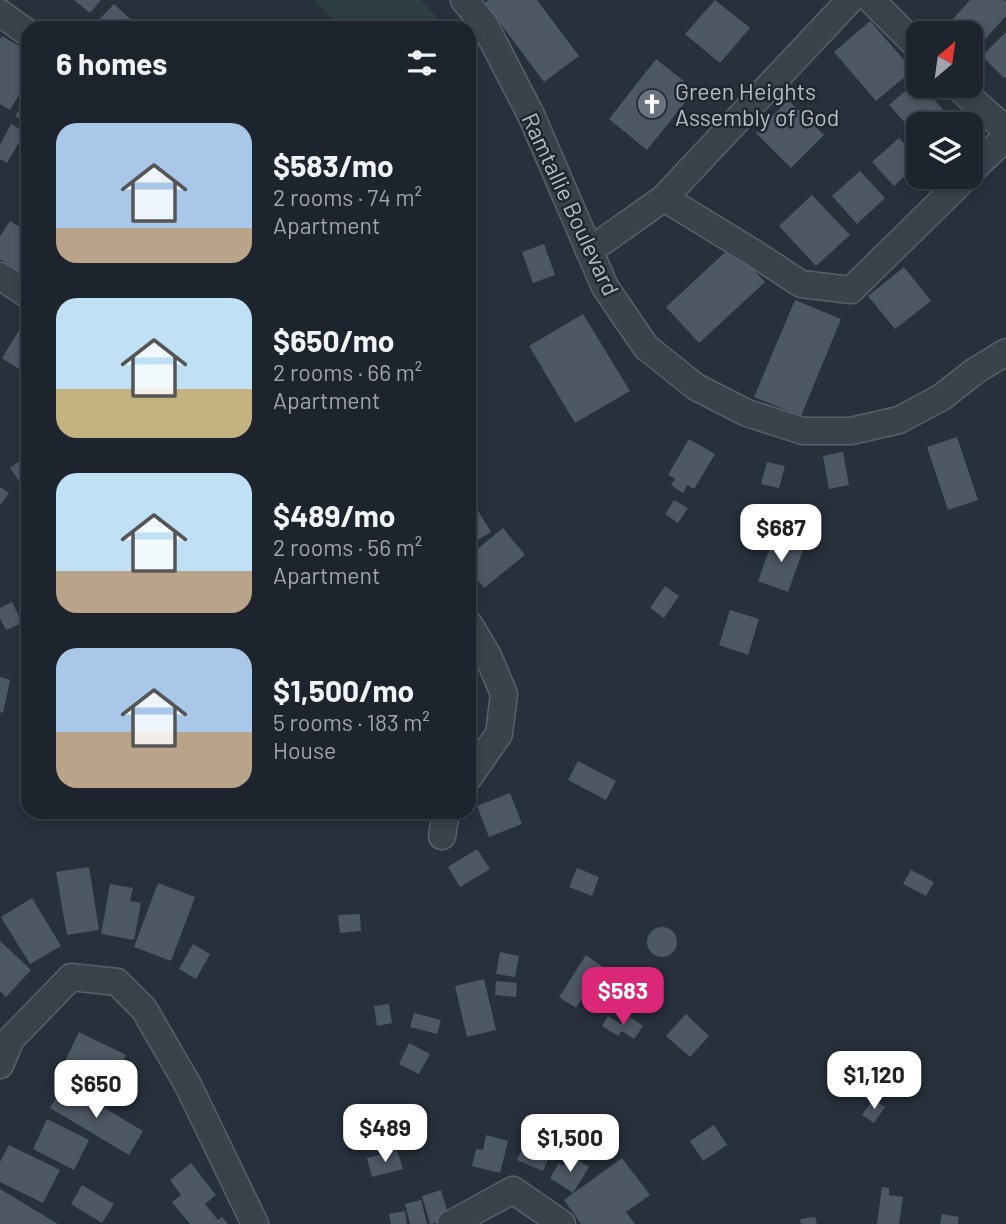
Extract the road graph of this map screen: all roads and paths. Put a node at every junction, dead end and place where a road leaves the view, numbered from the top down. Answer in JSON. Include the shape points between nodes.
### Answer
{"nodes":[{"id":1,"x":464,"y":0,"type":"edge"},
{"id":2,"x":850,"y":0,"type":"edge"},
{"id":3,"x":871,"y":0,"type":"edge"},
{"id":4,"x":0,"y":13,"type":"edge"},
{"id":5,"x":21,"y":28,"type":"edge"},
{"id":6,"x":906,"y":35,"type":"edge"},
{"id":7,"x":970,"y":98,"type":"edge"},
{"id":8,"x":1006,"y":130,"type":"edge"},
{"id":9,"x":1006,"y":137,"type":"edge"},
{"id":10,"x":983,"y":160,"type":"edge"},
{"id":11,"x":954,"y":189,"type":"edge"},
{"id":12,"x":664,"y":198,"type":"junction"},
{"id":13,"x":589,"y":251,"type":"junction"},
{"id":14,"x":0,"y":276,"type":"edge"},
{"id":15,"x":21,"y":290,"type":"edge"},
{"id":16,"x":1006,"y":352,"type":"edge"},
{"id":17,"x":476,"y":636,"type":"edge"},
{"id":18,"x":476,"y":767,"type":"edge"},
{"id":19,"x":0,"y":1065,"type":"edge"},
{"id":20,"x":255,"y":1224,"type":"edge"},
{"id":21,"x":451,"y":1224,"type":"edge"},
{"id":22,"x":562,"y":1224,"type":"edge"}],
"edges":[{"from":1,"to":13,"type":"street","name":"Ramtallie Boulevard","via":[[484,23],[531,115]]},
{"from":2,"to":12,"type":"street"},
{"from":3,"to":6,"type":"street"},
{"from":4,"to":5,"type":"street"},
{"from":7,"to":8,"type":"street"},
{"from":9,"to":10,"type":"street"},
{"from":11,"to":12,"type":"street","via":[[851,290],[802,284]]},
{"from":12,"to":13,"type":"street"},
{"from":13,"to":16,"type":"street","name":"Ramtallie Boulevard","via":[[605,287],[646,347],[696,387],[747,413],[803,431],[850,431],[899,420],[942,397]]},
{"from":14,"to":15,"type":"street"},
{"from":17,"to":18,"type":"street","via":[[504,694],[499,734]]},
{"from":19,"to":20,"type":"street","via":[[11,1040],[71,978],[117,982],[144,1009],[188,1084]]},
{"from":21,"to":22,"type":"street","via":[[513,1190]]}]}
